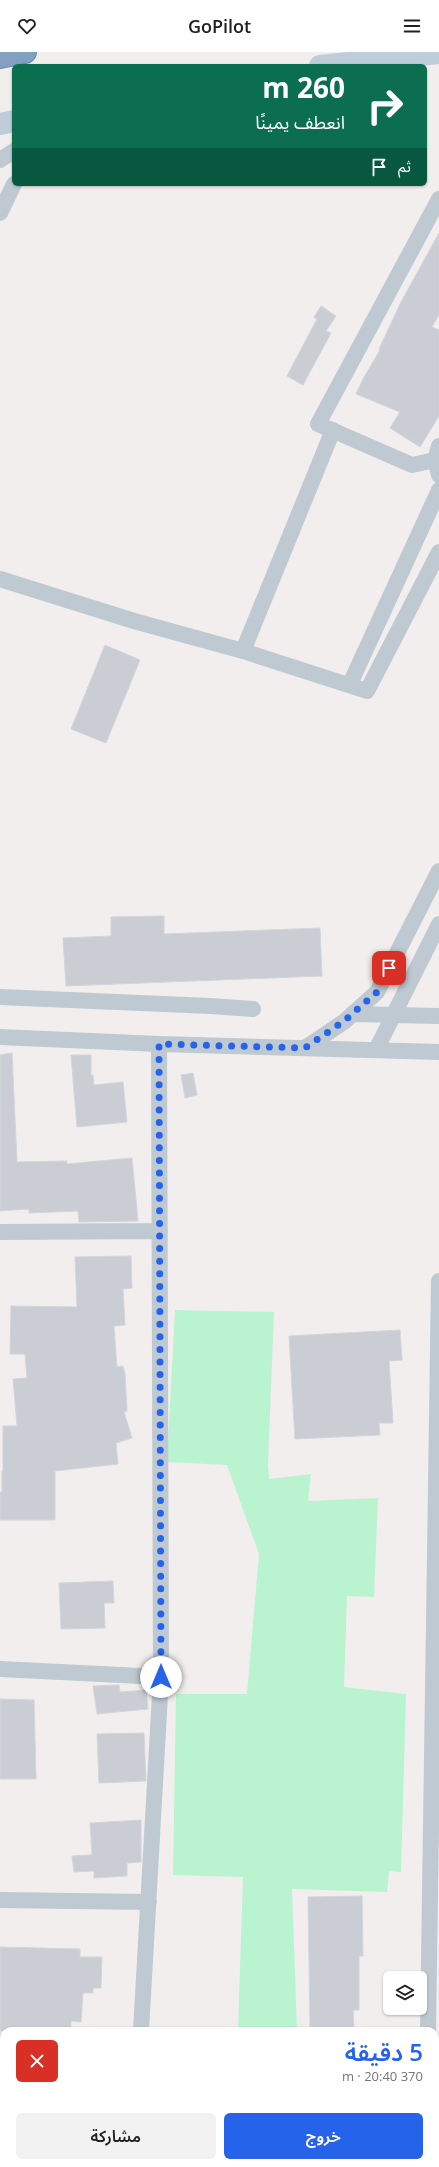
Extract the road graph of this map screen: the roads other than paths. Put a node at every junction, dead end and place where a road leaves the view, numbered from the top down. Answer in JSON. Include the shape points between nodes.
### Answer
{"nodes":[{"id":1,"x":25,"y":52,"type":"edge"},
{"id":2,"x":439,"y":53,"type":"edge"},
{"id":3,"x":0,"y":57,"type":"edge"},
{"id":4,"x":338,"y":64,"type":"edge"},
{"id":5,"x":12,"y":121,"type":"edge"},
{"id":6,"x":0,"y":124,"type":"edge"},
{"id":7,"x":12,"y":152,"type":"edge"},
{"id":8,"x":0,"y":160,"type":"edge"},
{"id":9,"x":13,"y":186,"type":"edge"},
{"id":10,"x":439,"y":199,"type":"edge"},
{"id":11,"x":0,"y":213,"type":"edge"},
{"id":12,"x":333,"y":430,"type":"junction"},
{"id":13,"x":438,"y":461,"type":"edge"},
{"id":14,"x":439,"y":490,"type":"edge"},
{"id":15,"x":439,"y":552,"type":"edge"},
{"id":16,"x":0,"y":579,"type":"edge"},
{"id":17,"x":243,"y":651,"type":"junction"},
{"id":18,"x":350,"y":684,"type":"junction"},
{"id":19,"x":439,"y":871,"type":"edge"},
{"id":20,"x":439,"y":924,"type":"edge"},
{"id":21,"x":0,"y":997,"type":"edge"},
{"id":22,"x":253,"y":1009,"type":"dead end"},
{"id":23,"x":352,"y":1014,"type":"junction"},
{"id":24,"x":394,"y":1015,"type":"junction"},
{"id":25,"x":439,"y":1016,"type":"edge"},
{"id":26,"x":0,"y":1036,"type":"edge"},
{"id":27,"x":159,"y":1044,"type":"junction"},
{"id":28,"x":305,"y":1048,"type":"junction"},
{"id":29,"x":376,"y":1050,"type":"junction"},
{"id":30,"x":439,"y":1052,"type":"edge"},
{"id":31,"x":160,"y":1231,"type":"junction"},
{"id":32,"x":0,"y":1232,"type":"edge"},
{"id":33,"x":439,"y":1281,"type":"edge"},
{"id":34,"x":0,"y":1669,"type":"edge"},
{"id":35,"x":436,"y":1669,"type":"edge"},
{"id":36,"x":161,"y":1677,"type":"junction"},
{"id":37,"x":0,"y":1900,"type":"edge"},
{"id":38,"x":149,"y":1902,"type":"junction"},
{"id":39,"x":434,"y":1912,"type":"edge"},
{"id":40,"x":141,"y":2027,"type":"edge"},
{"id":41,"x":428,"y":2027,"type":"edge"}],
"edges":[{"from":1,"to":3,"type":"highway"},
{"from":2,"to":4,"type":"main road"},
{"from":5,"to":6,"type":"main road"},
{"from":7,"to":8,"type":"street"},
{"from":9,"to":11,"type":"street"},
{"from":10,"to":12,"type":"street","via":[[318,424]]},
{"from":12,"to":13,"type":"street","via":[[412,465]]},
{"from":12,"to":17,"type":"street"},
{"from":14,"to":18,"type":"street"},
{"from":15,"to":18,"type":"street","via":[[367,691]]},
{"from":16,"to":17,"type":"street","via":[[134,621]]},
{"from":17,"to":18,"type":"street"},
{"from":19,"to":23,"type":"street","via":[[377,992]]},
{"from":20,"to":24,"type":"street"},
{"from":21,"to":22,"type":"street"},
{"from":23,"to":24,"type":"street"},
{"from":23,"to":28,"type":"street"},
{"from":24,"to":25,"type":"street"},
{"from":24,"to":29,"type":"street"},
{"from":26,"to":27,"type":"street"},
{"from":27,"to":28,"type":"street"},
{"from":27,"to":31,"type":"street"},
{"from":28,"to":29,"type":"street"},
{"from":29,"to":30,"type":"street"},
{"from":31,"to":32,"type":"street"},
{"from":31,"to":36,"type":"street"},
{"from":33,"to":35,"type":"street"},
{"from":34,"to":36,"type":"street"},
{"from":35,"to":39,"type":"street"},
{"from":36,"to":38,"type":"street"},
{"from":37,"to":38,"type":"street"},
{"from":38,"to":40,"type":"street"},
{"from":39,"to":41,"type":"street"}]}
